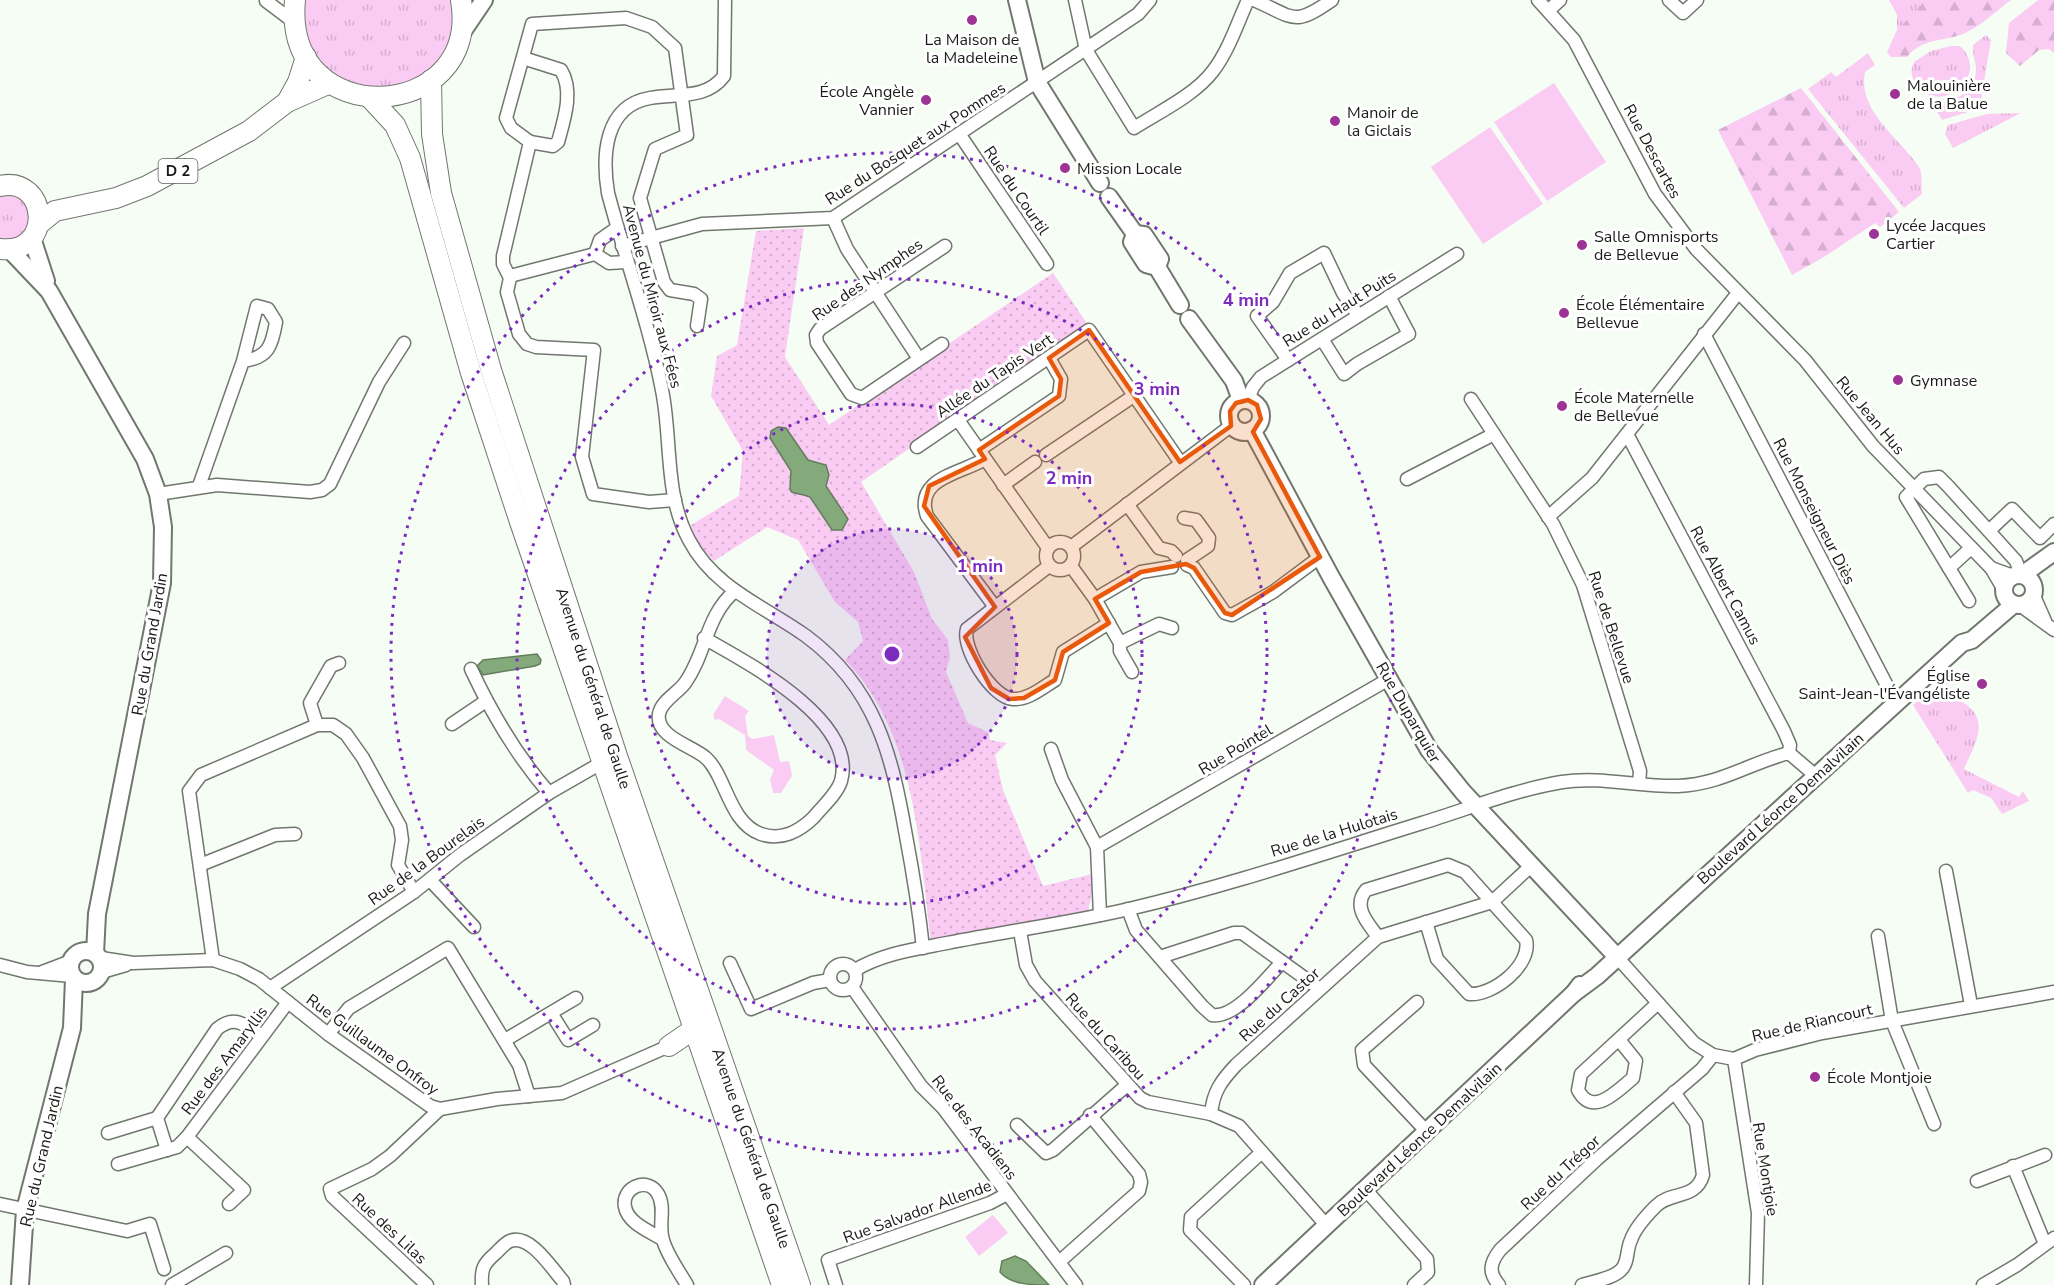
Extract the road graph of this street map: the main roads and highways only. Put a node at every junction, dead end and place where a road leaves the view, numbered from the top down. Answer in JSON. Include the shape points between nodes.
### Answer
{"nodes":[{"id":1,"x":295,"y":0,"type":"edge"},
{"id":2,"x":461,"y":0,"type":"edge"},
{"id":3,"x":306,"y":57,"type":"junction"},
{"id":4,"x":431,"y":80,"type":"junction"},
{"id":5,"x":330,"y":83,"type":"junction"},
{"id":6,"x":371,"y":99,"type":"junction"},
{"id":7,"x":287,"y":102,"type":"junction"},
{"id":8,"x":2,"y":184,"type":"edge"},
{"id":9,"x":35,"y":200,"type":"junction"},
{"id":10,"x":55,"y":211,"type":"junction"},
{"id":11,"x":36,"y":231,"type":"junction"},
{"id":12,"x":5,"y":249,"type":"edge"},
{"id":13,"x":698,"y":1042,"type":"junction"},
{"id":14,"x":669,"y":1046,"type":"road end"},
{"id":15,"x":720,"y":1054,"type":"junction"},
{"id":16,"x":782,"y":1285,"type":"edge"},
{"id":17,"x":800,"y":1285,"type":"edge"}],
"edges":[{"from":1,"to":3,"type":"main road","via":[[294,22]]},
{"from":2,"to":4,"type":"main road","via":[[460,34],[445,67]]},
{"from":3,"to":5,"type":"main road"},
{"from":3,"to":7,"type":"main road","number":"D 2"},
{"from":4,"to":6,"type":"main road","via":[[403,95]]},
{"from":4,"to":15,"type":"main road","name":"Avenue du Général de Gaulle","via":[[432,134],[441,193],[490,370]]},
{"from":5,"to":6,"type":"main road"},
{"from":5,"to":7,"type":"main road","number":"D 2"},
{"from":6,"to":13,"type":"main road","name":"Avenue du Général de Gaulle","via":[[395,125],[410,158],[471,374]]},
{"from":7,"to":10,"type":"main road","number":"D 2","via":[[249,131],[142,189]]},
{"from":8,"to":9,"type":"main road","via":[[22,188]]},
{"from":9,"to":10,"type":"main road"},
{"from":9,"to":11,"type":"main road","via":[[40,216]]},
{"from":10,"to":11,"type":"main road","number":"D 2"},
{"from":11,"to":12,"type":"main road","via":[[18,248]]},
{"from":13,"to":14,"type":"main road","via":[[681,1036]]},
{"from":13,"to":15,"type":"main road"},
{"from":13,"to":16,"type":"main road","name":"Avenue du Général de Gaulle"},
{"from":15,"to":17,"type":"main road","name":"Avenue du Général de Gaulle"}]}
